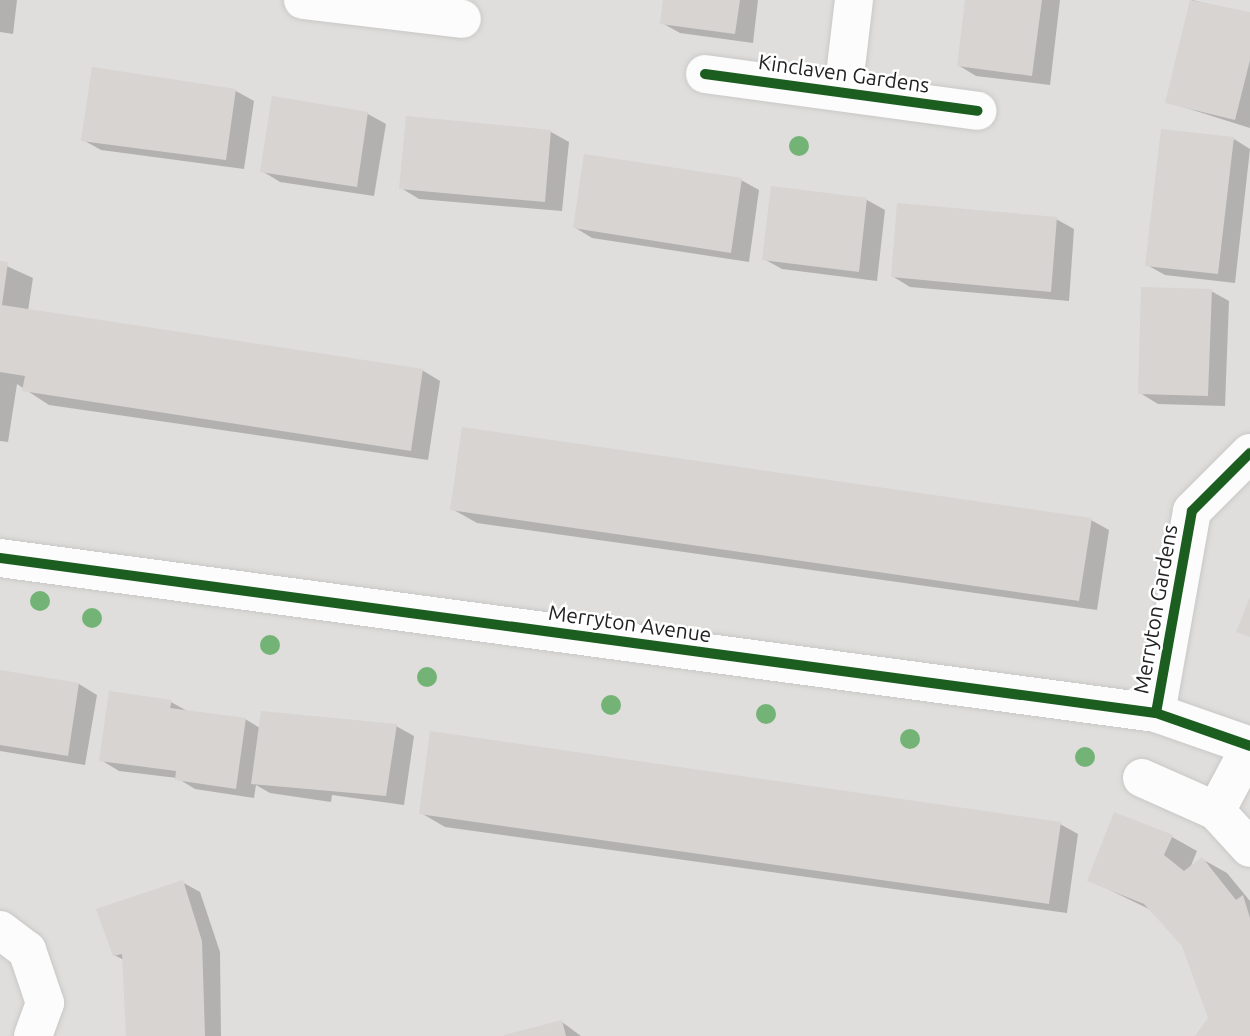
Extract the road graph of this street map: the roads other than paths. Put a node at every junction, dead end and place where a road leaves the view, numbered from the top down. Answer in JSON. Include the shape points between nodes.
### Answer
{"nodes":[{"id":1,"x":854,"y":0,"type":"edge"},
{"id":2,"x":318,"y":1,"type":"edge"},
{"id":3,"x":461,"y":19,"type":"dead end"},
{"id":4,"x":705,"y":74,"type":"dead end"},
{"id":5,"x":843,"y":92,"type":"junction"},
{"id":6,"x":978,"y":111,"type":"dead end"},
{"id":7,"x":1250,"y":453,"type":"edge"},
{"id":8,"x":0,"y":558,"type":"edge"},
{"id":9,"x":1156,"y":713,"type":"junction"},
{"id":10,"x":1250,"y":746,"type":"edge"},
{"id":11,"x":1142,"y":778,"type":"dead end"},
{"id":12,"x":1216,"y":811,"type":"junction"},
{"id":13,"x":1250,"y":848,"type":"edge"},
{"id":14,"x":0,"y":930,"type":"edge"},
{"id":15,"x":33,"y":1036,"type":"edge"}],
"edges":[{"from":1,"to":5,"type":"street","name":"Kinclaven Gardens"},
{"from":2,"to":3,"type":"street"},
{"from":4,"to":5,"type":"street","name":"Kinclaven Gardens"},
{"from":5,"to":6,"type":"street","name":"Kinclaven Gardens"},
{"from":7,"to":9,"type":"street","name":"Merryton Gardens","via":[[1192,511]]},
{"from":8,"to":9,"type":"street","name":"Merryton Avenue"},
{"from":9,"to":10,"type":"street","name":"Merryton Avenue"},
{"from":10,"to":12,"type":"street"},
{"from":11,"to":12,"type":"street"},
{"from":12,"to":13,"type":"street"},
{"from":14,"to":15,"type":"street","via":[[27,950],[45,1003]]}]}
